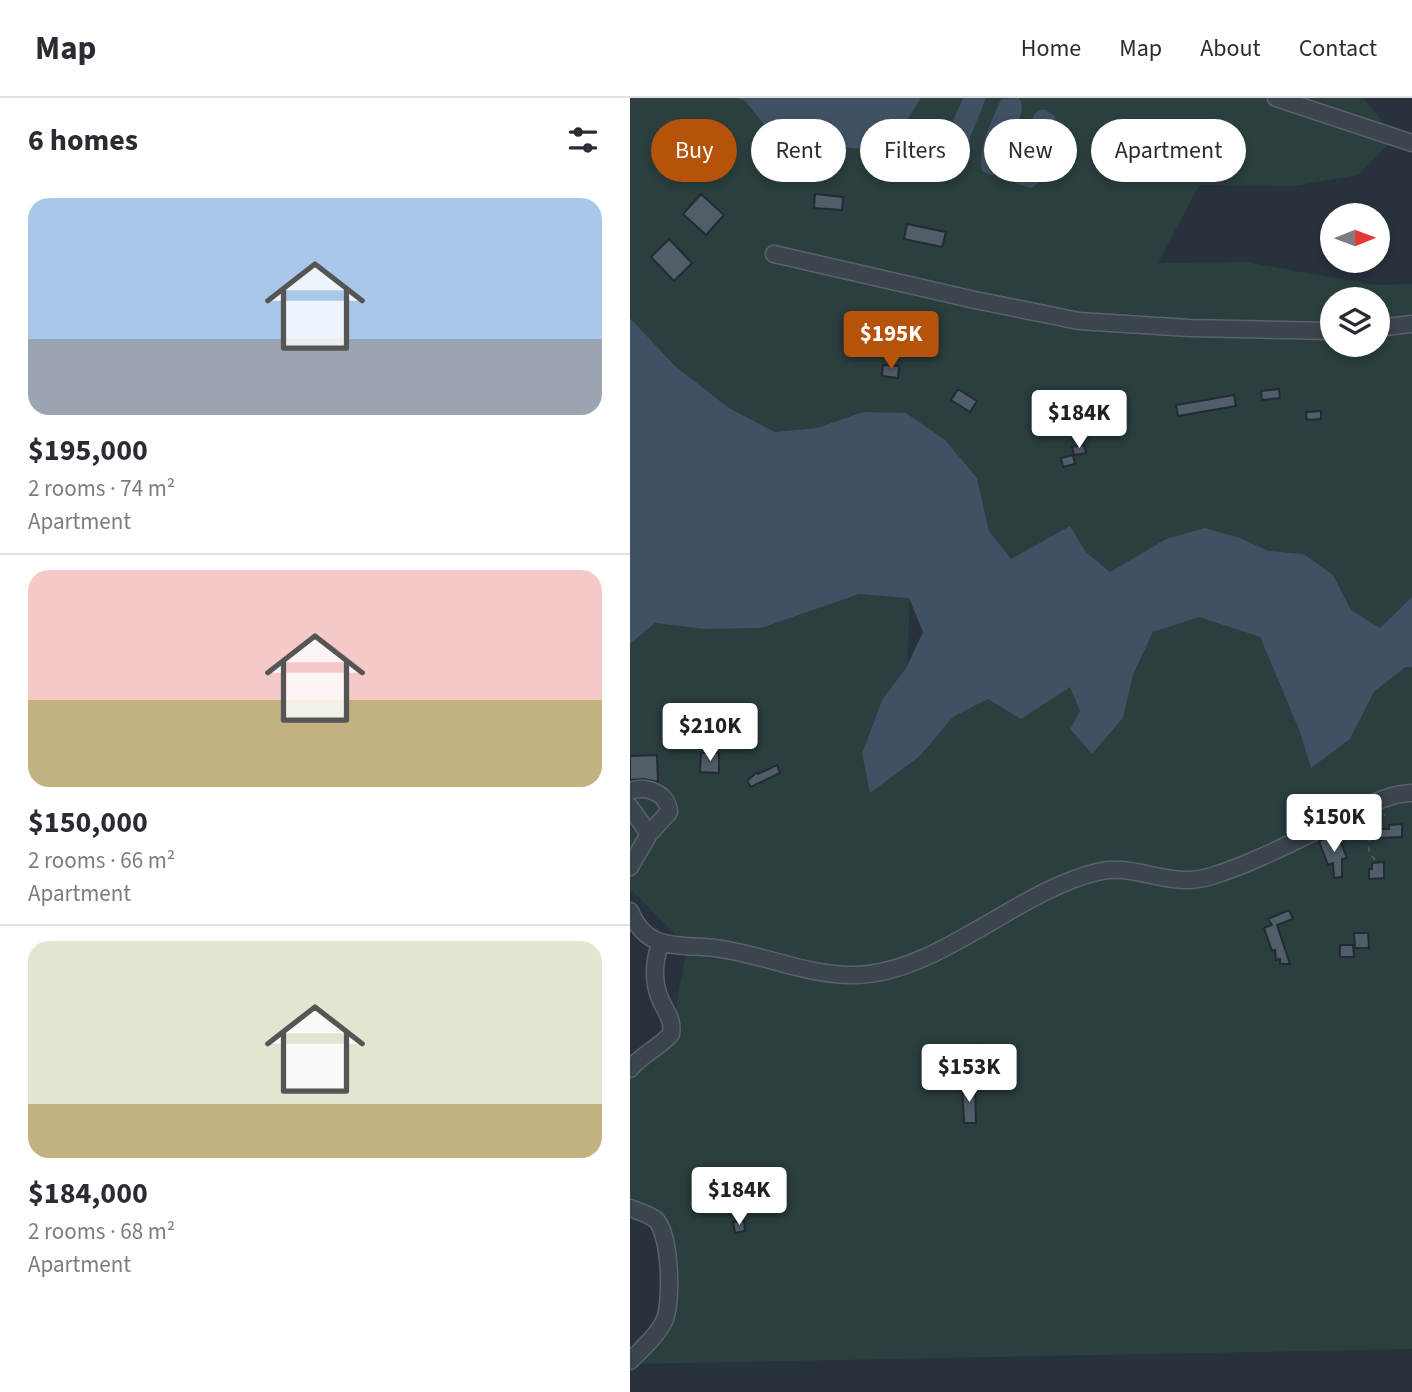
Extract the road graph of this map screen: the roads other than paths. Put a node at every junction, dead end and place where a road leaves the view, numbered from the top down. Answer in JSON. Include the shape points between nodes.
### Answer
{"nodes":[{"id":1,"x":1276,"y":98,"type":"edge"},
{"id":2,"x":1412,"y":143,"type":"edge"},
{"id":3,"x":774,"y":254,"type":"dead end"},
{"id":4,"x":1412,"y":324,"type":"edge"},
{"id":5,"x":1390,"y":327,"type":"edge"},
{"id":6,"x":1320,"y":331,"type":"edge"},
{"id":7,"x":630,"y":791,"type":"edge"},
{"id":8,"x":1412,"y":793,"type":"edge"},
{"id":9,"x":630,"y":807,"type":"edge"},
{"id":10,"x":649,"y":834,"type":"junction"},
{"id":11,"x":630,"y":867,"type":"edge"},
{"id":12,"x":630,"y":911,"type":"edge"},
{"id":13,"x":660,"y":944,"type":"junction"},
{"id":14,"x":630,"y":1069,"type":"edge"},
{"id":15,"x":630,"y":1208,"type":"edge"},
{"id":16,"x":630,"y":1361,"type":"edge"}],
"edges":[{"from":1,"to":2,"type":"street"},
{"from":3,"to":6,"type":"street","via":[[1079,321]]},
{"from":4,"to":5,"type":"street"},
{"from":7,"to":10,"type":"street","via":[[647,789],[669,805],[669,812]]},
{"from":8,"to":13,"type":"street","via":[[1390,796],[1213,875],[1174,881],[1113,869],[1082,876],[888,972],[841,975],[743,953]]},
{"from":9,"to":10,"type":"street"},
{"from":10,"to":11,"type":"street"},
{"from":12,"to":13,"type":"street","via":[[642,932]]},
{"from":13,"to":14,"type":"street","via":[[657,990],[672,1029],[668,1038]]},
{"from":15,"to":16,"type":"street","via":[[659,1225],[670,1289],[664,1322]]}]}
